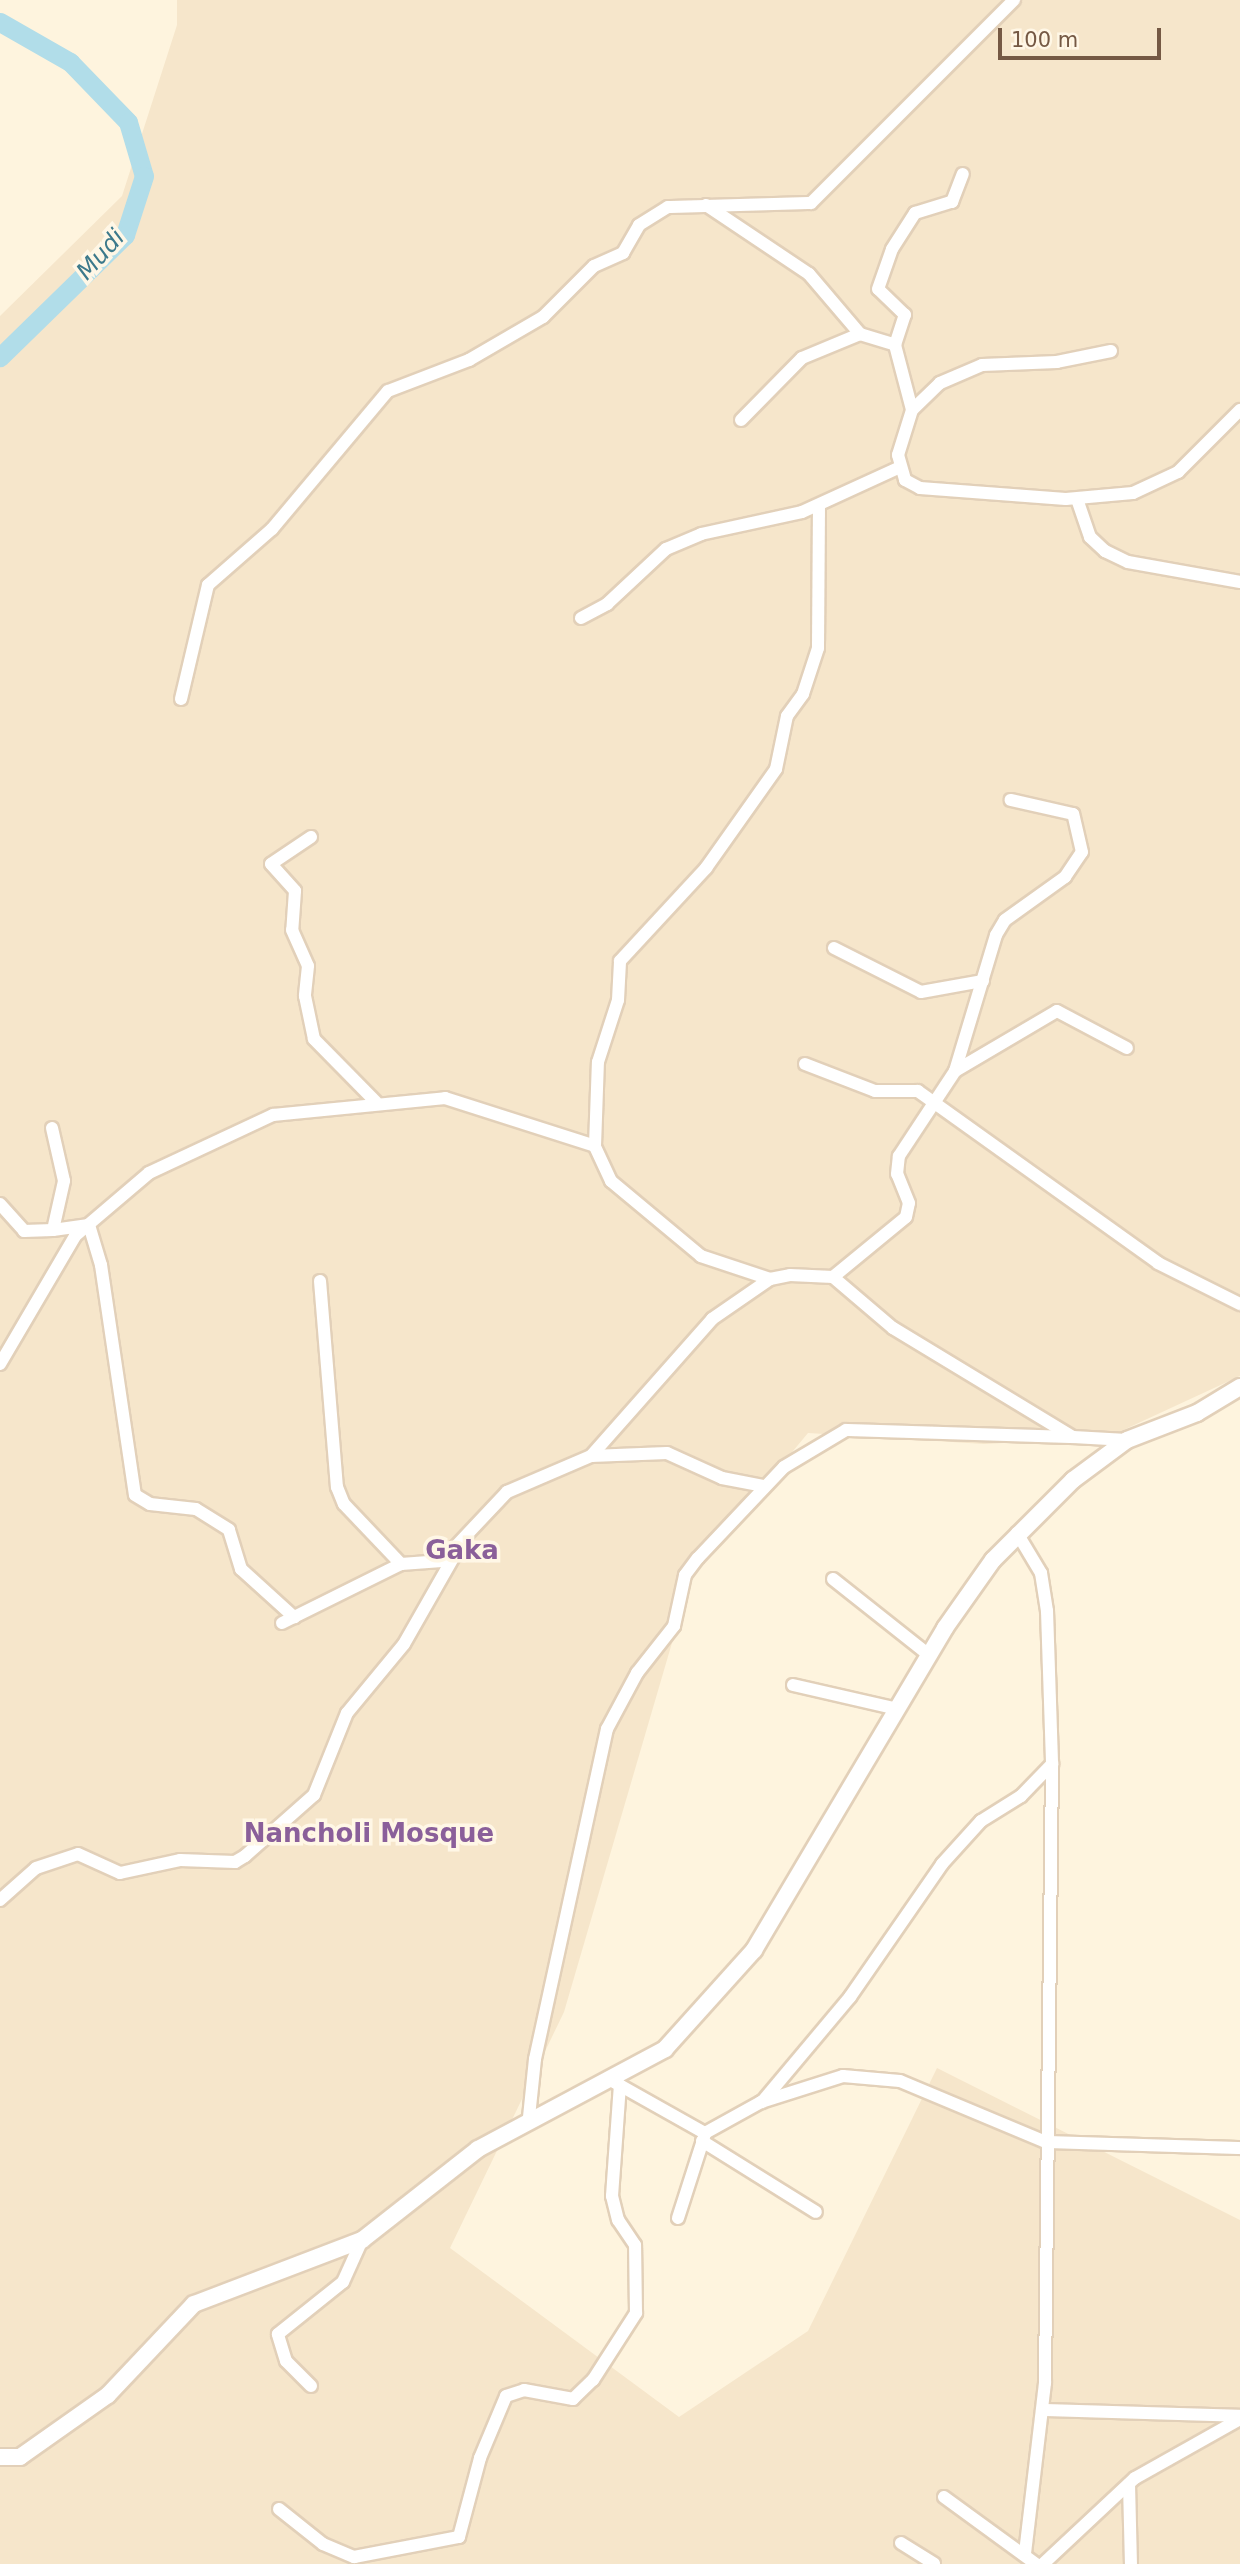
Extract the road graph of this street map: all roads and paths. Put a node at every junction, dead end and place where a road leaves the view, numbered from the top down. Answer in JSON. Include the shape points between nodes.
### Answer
{"nodes":[{"id":1,"x":1014,"y":0,"type":"edge"},
{"id":2,"x":963,"y":174,"type":"dead end"},
{"id":3,"x":706,"y":205,"type":"junction"},
{"id":4,"x":860,"y":334,"type":"junction"},
{"id":5,"x":895,"y":345,"type":"junction"},
{"id":6,"x":1111,"y":351,"type":"dead end"},
{"id":7,"x":912,"y":410,"type":"junction"},
{"id":8,"x":1240,"y":411,"type":"edge"},
{"id":9,"x":741,"y":421,"type":"dead end"},
{"id":10,"x":898,"y":468,"type":"junction"},
{"id":11,"x":1077,"y":499,"type":"junction"},
{"id":12,"x":819,"y":505,"type":"junction"},
{"id":13,"x":1240,"y":582,"type":"edge"},
{"id":14,"x":580,"y":618,"type":"dead end"},
{"id":15,"x":181,"y":699,"type":"dead end"},
{"id":16,"x":1010,"y":800,"type":"dead end"},
{"id":17,"x":311,"y":836,"type":"dead end"},
{"id":18,"x":834,"y":948,"type":"dead end"},
{"id":19,"x":983,"y":981,"type":"junction"},
{"id":20,"x":1127,"y":1048,"type":"dead end"},
{"id":21,"x":805,"y":1064,"type":"dead end"},
{"id":22,"x":955,"y":1071,"type":"junction"},
{"id":23,"x":376,"y":1102,"type":"junction"},
{"id":24,"x":931,"y":1102,"type":"junction"},
{"id":25,"x":52,"y":1128,"type":"dead end"},
{"id":26,"x":596,"y":1146,"type":"junction"},
{"id":27,"x":0,"y":1203,"type":"edge"},
{"id":28,"x":89,"y":1225,"type":"junction"},
{"id":29,"x":53,"y":1230,"type":"junction"},
{"id":30,"x":833,"y":1277,"type":"junction"},
{"id":31,"x":770,"y":1279,"type":"junction"},
{"id":32,"x":320,"y":1280,"type":"dead end"},
{"id":33,"x":1240,"y":1304,"type":"edge"},
{"id":34,"x":0,"y":1364,"type":"edge"},
{"id":35,"x":1240,"y":1387,"type":"edge"},
{"id":36,"x":1073,"y":1437,"type":"junction"},
{"id":37,"x":1127,"y":1440,"type":"junction"},
{"id":38,"x":591,"y":1456,"type":"junction"},
{"id":39,"x":764,"y":1486,"type":"junction"},
{"id":40,"x":1017,"y":1533,"type":"junction"},
{"id":41,"x":458,"y":1548,"type":"junction"},
{"id":42,"x":401,"y":1564,"type":"junction"},
{"id":43,"x":833,"y":1579,"type":"dead end"},
{"id":44,"x":929,"y":1655,"type":"junction"},
{"id":45,"x":793,"y":1685,"type":"dead end"},
{"id":46,"x":898,"y":1709,"type":"junction"},
{"id":47,"x":1052,"y":1764,"type":"junction"},
{"id":48,"x":0,"y":1900,"type":"edge"},
{"id":49,"x":616,"y":2084,"type":"junction"},
{"id":50,"x":761,"y":2102,"type":"junction"},
{"id":51,"x":529,"y":2117,"type":"junction"},
{"id":52,"x":704,"y":2137,"type":"junction"},
{"id":53,"x":1046,"y":2142,"type":"junction"},
{"id":54,"x":1240,"y":2148,"type":"edge"},
{"id":55,"x":816,"y":2212,"type":"dead end"},
{"id":56,"x":677,"y":2218,"type":"dead end"},
{"id":57,"x":362,"y":2241,"type":"junction"},
{"id":58,"x":311,"y":2386,"type":"dead end"},
{"id":59,"x":1043,"y":2410,"type":"junction"},
{"id":60,"x":1240,"y":2418,"type":"edge"},
{"id":61,"x":2,"y":2460,"type":"edge"},
{"id":62,"x":1129,"y":2484,"type":"junction"},
{"id":63,"x":944,"y":2497,"type":"dead end"},
{"id":64,"x":279,"y":2509,"type":"dead end"},
{"id":65,"x":901,"y":2543,"type":"dead end"},
{"id":66,"x":1025,"y":2553,"type":"junction"},
{"id":67,"x":934,"y":2564,"type":"edge"},
{"id":68,"x":1036,"y":2564,"type":"edge"},
{"id":69,"x":1043,"y":2564,"type":"edge"},
{"id":70,"x":1131,"y":2564,"type":"edge"}],
"edges":[{"from":1,"to":3,"type":"street","via":[[811,203]]},
{"from":2,"to":5,"type":"street","via":[[952,202],[915,213],[892,248],[878,289],[905,315]]},
{"from":3,"to":4,"type":"street","via":[[809,274]]},
{"from":3,"to":15,"type":"street","via":[[668,207],[639,225],[623,253],[594,266],[543,317],[468,360],[388,391],[272,529],[208,585]]},
{"from":4,"to":5,"type":"street"},
{"from":4,"to":9,"type":"street","via":[[802,358]]},
{"from":5,"to":7,"type":"street"},
{"from":6,"to":7,"type":"street","via":[[1057,362],[982,365],[940,383]]},
{"from":7,"to":10,"type":"street"},
{"from":8,"to":11,"type":"street","via":[[1158,485]]},
{"from":10,"to":11,"type":"street","via":[[920,488]]},
{"from":10,"to":12,"type":"street"},
{"from":11,"to":13,"type":"street","via":[[1090,537],[1105,551],[1128,562]]},
{"from":12,"to":14,"type":"street","via":[[701,534],[666,549],[607,604]]},
{"from":12,"to":26,"type":"street","via":[[818,648],[803,694],[787,716],[767,786],[706,867],[620,961],[618,1000],[598,1062]]},
{"from":16,"to":19,"type":"street","via":[[1073,814],[1082,852],[1065,877],[1005,920]]},
{"from":17,"to":23,"type":"street","via":[[271,864],[295,891],[292,930],[309,966],[305,996],[314,1040]]},
{"from":18,"to":19,"type":"street","via":[[921,992]]},
{"from":19,"to":22,"type":"street"},
{"from":20,"to":22,"type":"street","via":[[1057,1011]]},
{"from":21,"to":24,"type":"street","via":[[875,1091],[918,1091]]},
{"from":22,"to":24,"type":"street"},
{"from":23,"to":26,"type":"street","via":[[456,1100]]},
{"from":23,"to":28,"type":"street","via":[[288,1110],[264,1119],[149,1173]]},
{"from":24,"to":30,"type":"street","via":[[896,1166],[909,1210]]},
{"from":24,"to":33,"type":"street","via":[[1158,1264]]},
{"from":25,"to":29,"type":"street","via":[[64,1181]]},
{"from":26,"to":31,"type":"street","via":[[611,1181],[677,1238],[718,1264]]},
{"from":27,"to":29,"type":"street","via":[[24,1231]]},
{"from":28,"to":29,"type":"street"},
{"from":28,"to":34,"type":"street","via":[[63,1251]]},
{"from":28,"to":42,"type":"street","via":[[101,1265],[135,1495],[150,1504],[196,1509],[229,1530],[241,1569],[288,1620]]},
{"from":30,"to":31,"type":"street"},
{"from":30,"to":36,"type":"street","via":[[893,1328]]},
{"from":31,"to":38,"type":"street","via":[[698,1332]]},
{"from":32,"to":42,"type":"street","via":[[337,1487],[344,1504]]},
{"from":35,"to":37,"type":"street","via":[[1197,1413]]},
{"from":36,"to":37,"type":"street"},
{"from":36,"to":39,"type":"street","via":[[846,1430],[807,1448]]},
{"from":37,"to":40,"type":"street"},
{"from":38,"to":39,"type":"street","via":[[667,1453],[722,1478]]},
{"from":38,"to":41,"type":"street","via":[[507,1492],[478,1517]]},
{"from":39,"to":51,"type":"street","via":[[685,1574],[674,1626],[637,1673],[607,1729],[535,2059]]},
{"from":40,"to":44,"type":"street"},
{"from":40,"to":47,"type":"street","via":[[1041,1573],[1047,1611]]},
{"from":41,"to":42,"type":"street","via":[[432,1565]]},
{"from":41,"to":48,"type":"street","via":[[404,1644],[347,1713],[314,1795],[239,1860],[180,1860],[120,1873],[78,1854],[36,1868]]},
{"from":43,"to":44,"type":"street"},
{"from":44,"to":46,"type":"street"},
{"from":45,"to":46,"type":"street"},
{"from":46,"to":49,"type":"street","via":[[754,1950],[666,2049]]},
{"from":47,"to":50,"type":"street","via":[[1021,1796],[981,1821],[942,1864],[850,1997]]},
{"from":47,"to":53,"type":"street","via":[[1053,2033]]},
{"from":49,"to":51,"type":"street"},
{"from":49,"to":52,"type":"street"},
{"from":49,"to":64,"type":"street","via":[[612,2196],[618,2220],[635,2245],[636,2313],[593,2380],[573,2399],[524,2390],[506,2396],[480,2458],[460,2537],[354,2557],[323,2544]]},
{"from":50,"to":52,"type":"street"},
{"from":50,"to":53,"type":"street","via":[[824,2080],[878,2077]]},
{"from":51,"to":57,"type":"street","via":[[454,2164]]},
{"from":52,"to":55,"type":"street"},
{"from":52,"to":56,"type":"street"},
{"from":53,"to":54,"type":"street"},
{"from":53,"to":59,"type":"street"},
{"from":57,"to":58,"type":"street","via":[[343,2282],[278,2334],[286,2361]]},
{"from":57,"to":61,"type":"street","via":[[194,2304],[108,2395],[20,2456]]},
{"from":59,"to":60,"type":"street"},
{"from":59,"to":66,"type":"street"},
{"from":60,"to":62,"type":"street"},
{"from":62,"to":69,"type":"street"},
{"from":62,"to":70,"type":"street"},
{"from":63,"to":66,"type":"street"},
{"from":65,"to":67,"type":"street"},
{"from":66,"to":68,"type":"street"}]}
